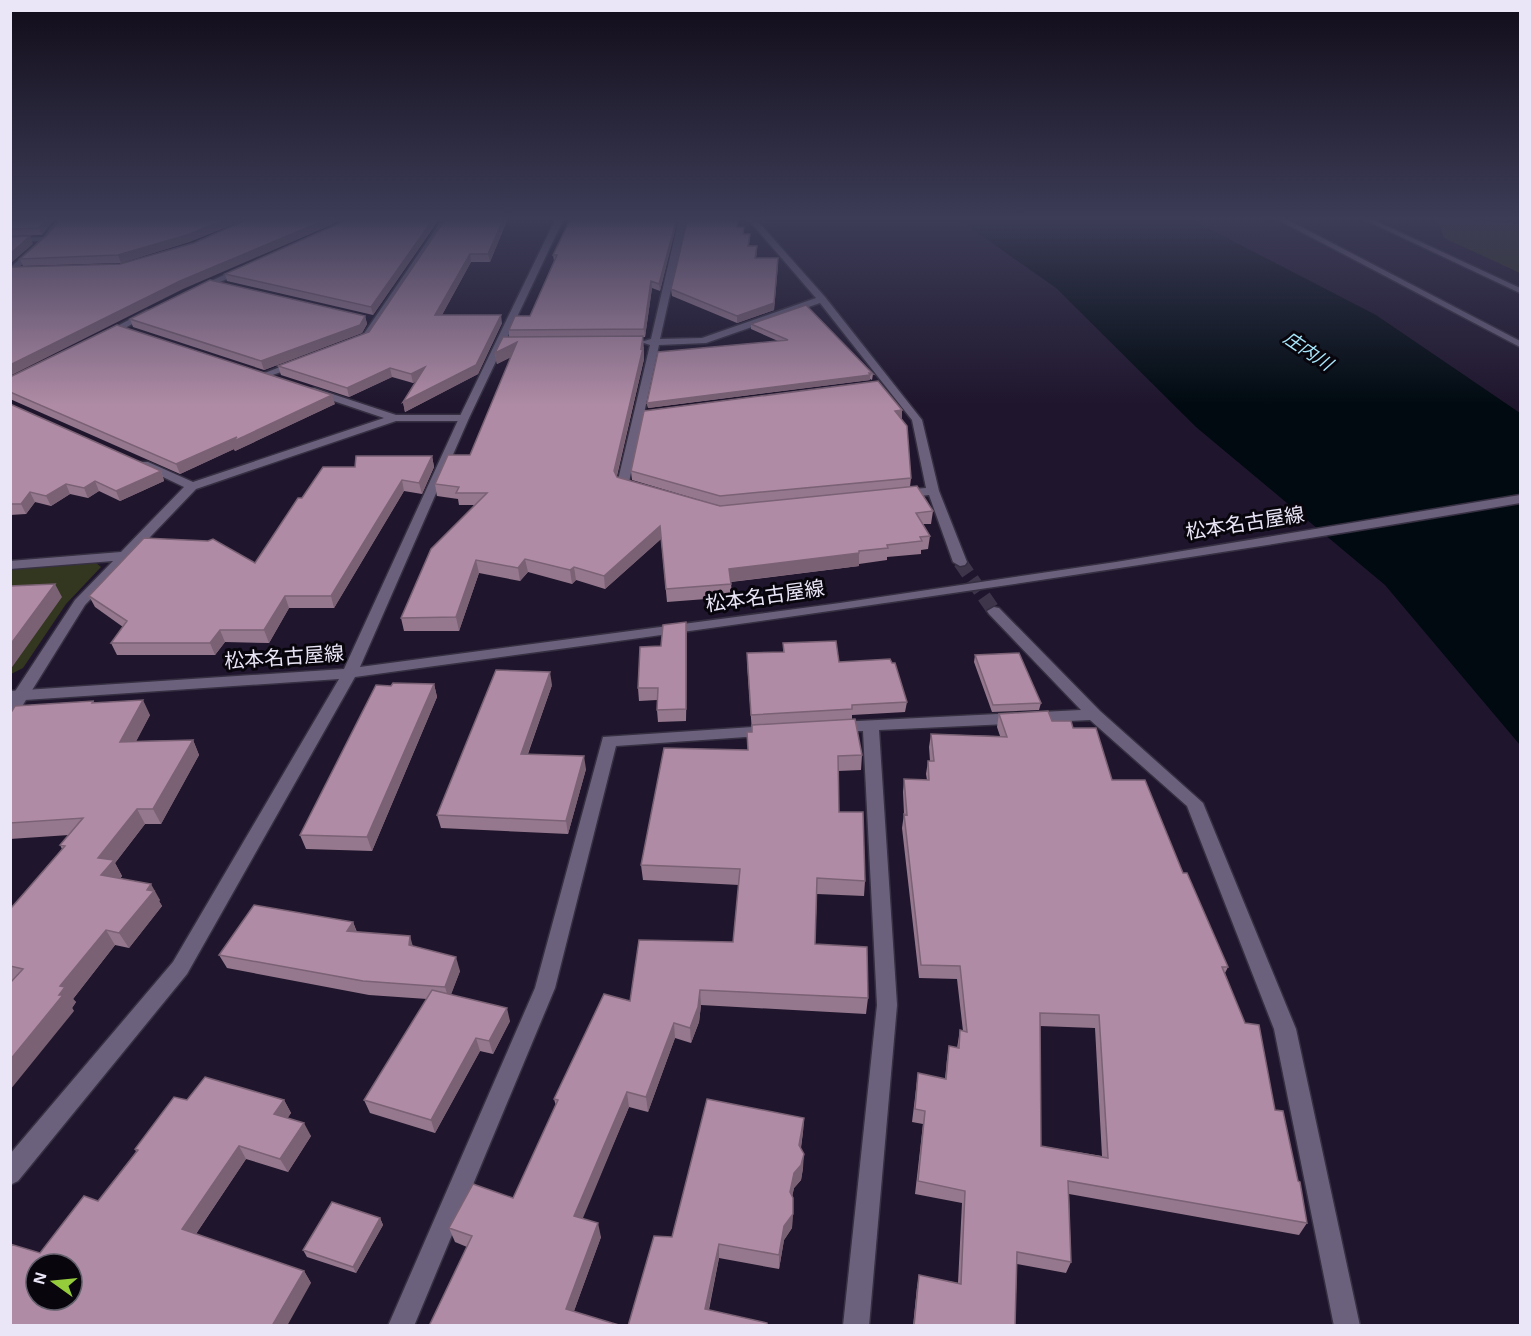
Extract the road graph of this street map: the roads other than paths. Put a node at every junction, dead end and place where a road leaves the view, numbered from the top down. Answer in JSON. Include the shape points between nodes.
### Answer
{"nodes":[{"id":1,"x":220,"y":280,"type":"edge"},
{"id":2,"x":404,"y":280,"type":"edge"},
{"id":3,"x":534,"y":280,"type":"edge"},
{"id":4,"x":669,"y":280,"type":"edge"},
{"id":5,"x":805,"y":280,"type":"edge"},
{"id":6,"x":1399,"y":280,"type":"edge"},
{"id":7,"x":1498,"y":280,"type":"edge"},
{"id":8,"x":214,"y":283,"type":"junction"},
{"id":9,"x":225,"y":286,"type":"edge"},
{"id":10,"x":1521,"y":291,"type":"edge"},
{"id":11,"x":187,"y":293,"type":"edge"},
{"id":12,"x":822,"y":299,"type":"junction"},
{"id":13,"x":158,"y":308,"type":"edge"},
{"id":14,"x":364,"y":318,"type":"edge"},
{"id":15,"x":376,"y":321,"type":"junction"},
{"id":16,"x":120,"y":328,"type":"junction"},
{"id":17,"x":131,"y":331,"type":"edge"},
{"id":18,"x":632,"y":342,"type":"edge"},
{"id":19,"x":655,"y":342,"type":"junction"},
{"id":20,"x":90,"y":343,"type":"edge"},
{"id":21,"x":1521,"y":344,"type":"edge"},
{"id":22,"x":344,"y":345,"type":"edge"},
{"id":23,"x":311,"y":358,"type":"edge"},
{"id":24,"x":256,"y":371,"type":"edge"},
{"id":25,"x":267,"y":375,"type":"junction"},
{"id":26,"x":288,"y":382,"type":"edge"},
{"id":27,"x":888,"y":383,"type":"junction"},
{"id":28,"x":876,"y":384,"type":"edge"},
{"id":29,"x":299,"y":386,"type":"edge"},
{"id":30,"x":395,"y":418,"type":"junction"},
{"id":31,"x":464,"y":418,"type":"junction"},
{"id":32,"x":128,"y":457,"type":"edge"},
{"id":33,"x":192,"y":486,"type":"junction"},
{"id":34,"x":645,"y":490,"type":"edge"},
{"id":35,"x":933,"y":491,"type":"junction"},
{"id":36,"x":885,"y":496,"type":"edge"},
{"id":37,"x":1521,"y":499,"type":"edge"},
{"id":38,"x":123,"y":556,"type":"junction"},
{"id":39,"x":960,"y":562,"type":"tunnel mouth"},
{"id":40,"x":10,"y":565,"type":"edge"},
{"id":41,"x":993,"y":611,"type":"tunnel mouth"},
{"id":42,"x":350,"y":673,"type":"junction"},
{"id":43,"x":16,"y":696,"type":"edge"},
{"id":44,"x":10,"y":712,"type":"edge"},
{"id":45,"x":1094,"y":715,"type":"junction"},
{"id":46,"x":871,"y":725,"type":"junction"},
{"id":47,"x":823,"y":728,"type":"edge"},
{"id":48,"x":788,"y":730,"type":"edge"},
{"id":49,"x":10,"y":1173,"type":"edge"},
{"id":50,"x":402,"y":1326,"type":"edge"},
{"id":51,"x":856,"y":1326,"type":"edge"},
{"id":52,"x":1347,"y":1326,"type":"edge"}],
"edges":[{"from":1,"to":8,"type":"street"},
{"from":2,"to":15,"type":"street"},
{"from":3,"to":31,"type":"street","via":[[508,343]]},
{"from":4,"to":19,"type":"street"},
{"from":5,"to":12,"type":"street"},
{"from":6,"to":21,"type":"street"},
{"from":7,"to":10,"type":"street"},
{"from":8,"to":9,"type":"street"},
{"from":8,"to":11,"type":"street"},
{"from":12,"to":19,"type":"street","via":[[703,341]]},
{"from":12,"to":27,"type":"street"},
{"from":13,"to":16,"type":"street"},
{"from":14,"to":15,"type":"street"},
{"from":15,"to":22,"type":"street","via":[[366,337]]},
{"from":16,"to":17,"type":"street"},
{"from":16,"to":20,"type":"street"},
{"from":18,"to":19,"type":"street"},
{"from":19,"to":34,"type":"street","via":[[645,414],[623,484]]},
{"from":23,"to":25,"type":"street"},
{"from":24,"to":25,"type":"street"},
{"from":25,"to":26,"type":"street"},
{"from":27,"to":28,"type":"street"},
{"from":27,"to":35,"type":"street","via":[[917,420]]},
{"from":29,"to":30,"type":"street"},
{"from":30,"to":31,"type":"street"},
{"from":30,"to":33,"type":"street"},
{"from":31,"to":42,"type":"street"},
{"from":32,"to":33,"type":"street"},
{"from":33,"to":38,"type":"street"},
{"from":35,"to":36,"type":"street"},
{"from":35,"to":39,"type":"street"},
{"from":37,"to":42,"type":"street","name":"松本名古屋線","via":[[852,606]]},
{"from":38,"to":40,"type":"street"},
{"from":38,"to":43,"type":"street","via":[[80,603]]},
{"from":41,"to":45,"type":"street"},
{"from":42,"to":43,"type":"street","name":"松本名古屋線"},
{"from":42,"to":49,"type":"street","via":[[180,968]]},
{"from":43,"to":44,"type":"street"},
{"from":45,"to":46,"type":"street"},
{"from":45,"to":52,"type":"street","via":[[1194,803],[1284,1029]]},
{"from":46,"to":47,"type":"street"},
{"from":46,"to":51,"type":"street","via":[[887,1005]]},
{"from":48,"to":50,"type":"street","via":[[609,741],[545,988]]}]}
